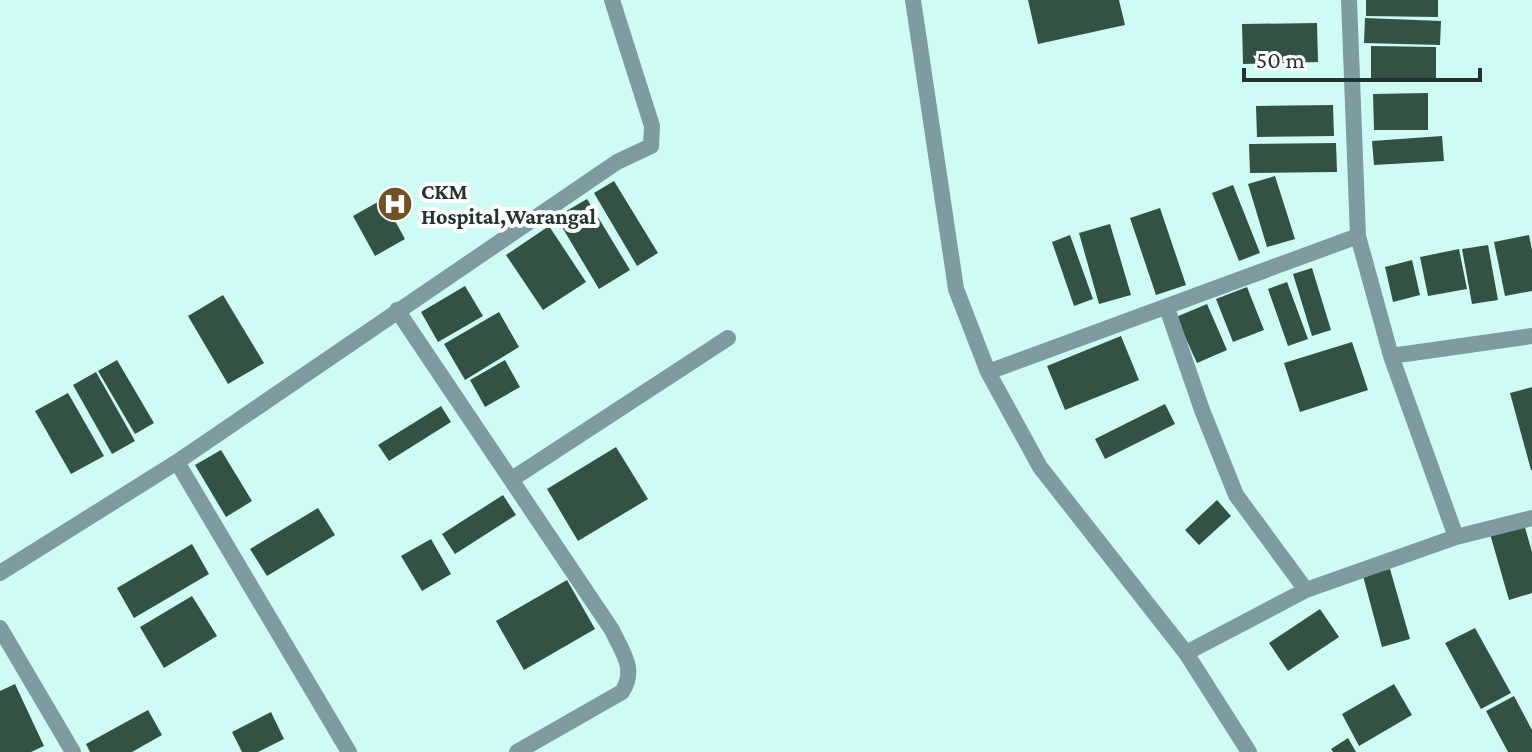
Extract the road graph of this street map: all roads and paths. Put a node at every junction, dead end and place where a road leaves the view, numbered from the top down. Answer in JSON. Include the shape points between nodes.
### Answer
{"nodes":[{"id":1,"x":612,"y":0,"type":"edge"},
{"id":2,"x":913,"y":0,"type":"edge"},
{"id":3,"x":1349,"y":0,"type":"edge"},
{"id":4,"x":1358,"y":236,"type":"junction"},
{"id":5,"x":1167,"y":308,"type":"junction"},
{"id":6,"x":397,"y":310,"type":"junction"},
{"id":7,"x":1532,"y":336,"type":"edge"},
{"id":8,"x":728,"y":338,"type":"dead end"},
{"id":9,"x":1391,"y":356,"type":"junction"},
{"id":10,"x":988,"y":372,"type":"junction"},
{"id":11,"x":177,"y":462,"type":"junction"},
{"id":12,"x":512,"y":479,"type":"junction"},
{"id":13,"x":1532,"y":518,"type":"edge"},
{"id":14,"x":1456,"y":537,"type":"junction"},
{"id":15,"x":0,"y":573,"type":"edge"},
{"id":16,"x":1306,"y":590,"type":"junction"},
{"id":17,"x":0,"y":628,"type":"edge"},
{"id":18,"x":1186,"y":653,"type":"junction"},
{"id":19,"x":73,"y":752,"type":"edge"},
{"id":20,"x":349,"y":752,"type":"edge"},
{"id":21,"x":517,"y":752,"type":"edge"},
{"id":22,"x":1249,"y":752,"type":"edge"}],
"edges":[{"from":1,"to":6,"type":"street","via":[[652,126],[651,146],[617,162]]},
{"from":2,"to":10,"type":"street","via":[[956,289]]},
{"from":3,"to":4,"type":"street"},
{"from":4,"to":5,"type":"street"},
{"from":4,"to":9,"type":"street"},
{"from":5,"to":10,"type":"street"},
{"from":5,"to":16,"type":"street","via":[[1236,495]]},
{"from":6,"to":11,"type":"street"},
{"from":6,"to":12,"type":"street"},
{"from":7,"to":9,"type":"street"},
{"from":8,"to":12,"type":"street"},
{"from":9,"to":14,"type":"street"},
{"from":10,"to":18,"type":"street","via":[[1040,467]]},
{"from":11,"to":15,"type":"street"},
{"from":11,"to":20,"type":"street"},
{"from":12,"to":21,"type":"street","via":[[612,630],[629,667],[622,692]]},
{"from":13,"to":14,"type":"street"},
{"from":14,"to":16,"type":"street"},
{"from":16,"to":18,"type":"street"},
{"from":17,"to":19,"type":"street"},
{"from":18,"to":22,"type":"street"}]}
